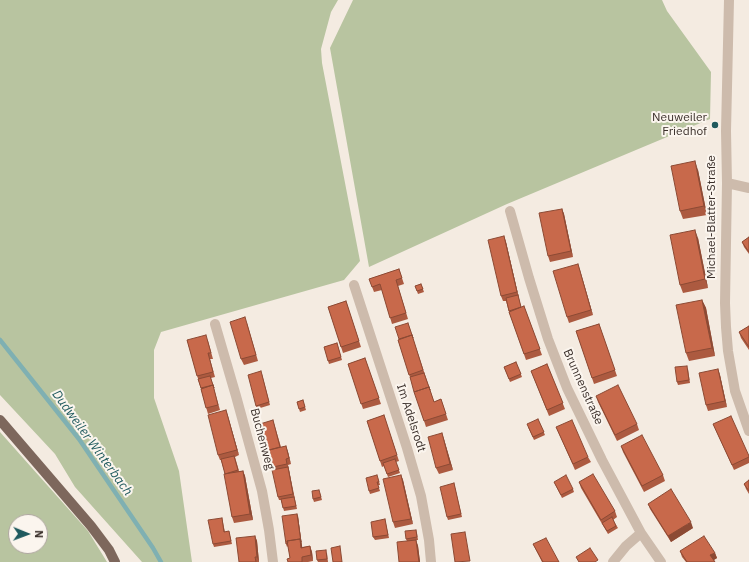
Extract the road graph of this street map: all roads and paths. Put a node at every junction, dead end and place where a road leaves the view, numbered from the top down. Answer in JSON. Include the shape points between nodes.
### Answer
{"nodes":[{"id":1,"x":729,"y":0,"type":"edge"},
{"id":2,"x":727,"y":183,"type":"junction"},
{"id":3,"x":749,"y":188,"type":"edge"},
{"id":4,"x":510,"y":211,"type":"dead end"},
{"id":5,"x":354,"y":285,"type":"dead end"},
{"id":6,"x":215,"y":324,"type":"dead end"},
{"id":7,"x":0,"y":420,"type":"edge"},
{"id":8,"x":749,"y":431,"type":"edge"},
{"id":9,"x":641,"y":532,"type":"junction"},
{"id":10,"x":115,"y":562,"type":"edge"},
{"id":11,"x":273,"y":562,"type":"edge"},
{"id":12,"x":431,"y":562,"type":"edge"},
{"id":13,"x":613,"y":562,"type":"edge"},
{"id":14,"x":661,"y":562,"type":"edge"}],
"edges":[{"from":1,"to":2,"type":"street","name":"Michael-Blatter-Straße"},
{"from":2,"to":3,"type":"street"},
{"from":2,"to":8,"type":"street","name":"Michael-Blatter-Straße","via":[[726,335],[735,390]]},
{"from":4,"to":9,"type":"street","name":"Brunnenstraße","via":[[548,339],[567,388]]},
{"from":5,"to":12,"type":"street","name":"Im Adelsrodt","via":[[421,496]]},
{"from":6,"to":11,"type":"street","name":"Buchenweg","via":[[262,491]]},
{"from":7,"to":10,"type":"main road","via":[[91,526]]},
{"from":9,"to":13,"type":"street"},
{"from":9,"to":14,"type":"street","name":"Brunnenstraße"}]}
